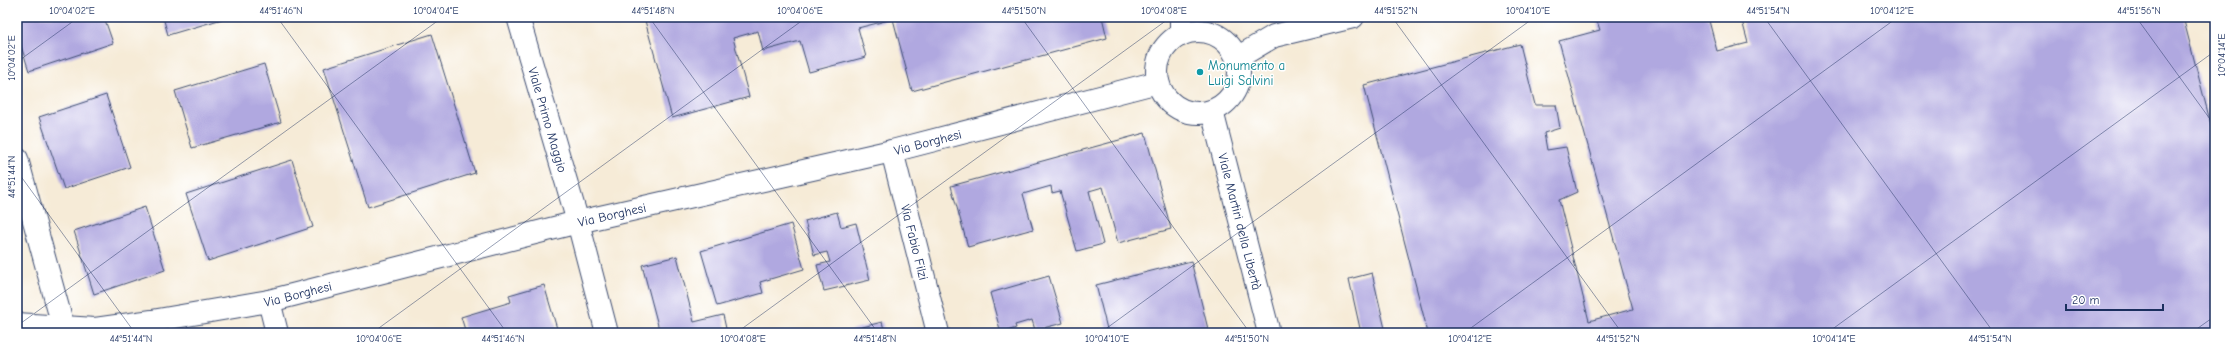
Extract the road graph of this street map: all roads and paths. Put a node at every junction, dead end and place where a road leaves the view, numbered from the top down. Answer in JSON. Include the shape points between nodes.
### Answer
{"nodes":[{"id":1,"x":518,"y":17,"type":"edge"},
{"id":2,"x":1353,"y":17,"type":"edge"},
{"id":3,"x":1181,"y":26,"type":"edge"},
{"id":4,"x":1237,"y":58,"type":"junction"},
{"id":5,"x":1158,"y":82,"type":"junction"},
{"id":6,"x":1212,"y":111,"type":"junction"},
{"id":7,"x":892,"y":151,"type":"junction"},
{"id":8,"x":17,"y":159,"type":"edge"},
{"id":9,"x":578,"y":222,"type":"junction"},
{"id":10,"x":269,"y":301,"type":"junction"},
{"id":11,"x":17,"y":324,"type":"edge"},
{"id":12,"x":63,"y":326,"type":"junction"},
{"id":13,"x":32,"y":333,"type":"edge"},
{"id":14,"x":277,"y":333,"type":"edge"},
{"id":15,"x":607,"y":333,"type":"edge"},
{"id":16,"x":938,"y":333,"type":"edge"},
{"id":17,"x":1269,"y":333,"type":"edge"}],
"edges":[{"from":1,"to":9,"type":"street","name":"Viale Primo Maggio"},
{"from":2,"to":4,"type":"street","via":[[1274,36]]},
{"from":3,"to":4,"type":"street","via":[[1219,36],[1229,45]]},
{"from":3,"to":5,"type":"street","via":[[1159,60]]},
{"from":4,"to":6,"type":"street","via":[[1240,70],[1232,95]]},
{"from":5,"to":6,"type":"street","via":[[1162,92],[1179,108],[1190,112]]},
{"from":5,"to":7,"type":"street","name":"Via Borghesi"},
{"from":6,"to":17,"type":"street","name":"Viale Martiri della Libertà"},
{"from":7,"to":9,"type":"street","name":"Via Borghesi"},
{"from":7,"to":16,"type":"street","name":"Via Fabio Filzi"},
{"from":8,"to":12,"type":"street"},
{"from":9,"to":10,"type":"street","name":"Via Borghesi"},
{"from":9,"to":15,"type":"street","name":"Viale Primo Maggio"},
{"from":10,"to":12,"type":"street","name":"Via Borghesi","via":[[96,328]]},
{"from":10,"to":14,"type":"street"},
{"from":11,"to":12,"type":"street","name":"Via Borghesi"},
{"from":12,"to":13,"type":"street","name":"Via Borghesi"}]}
